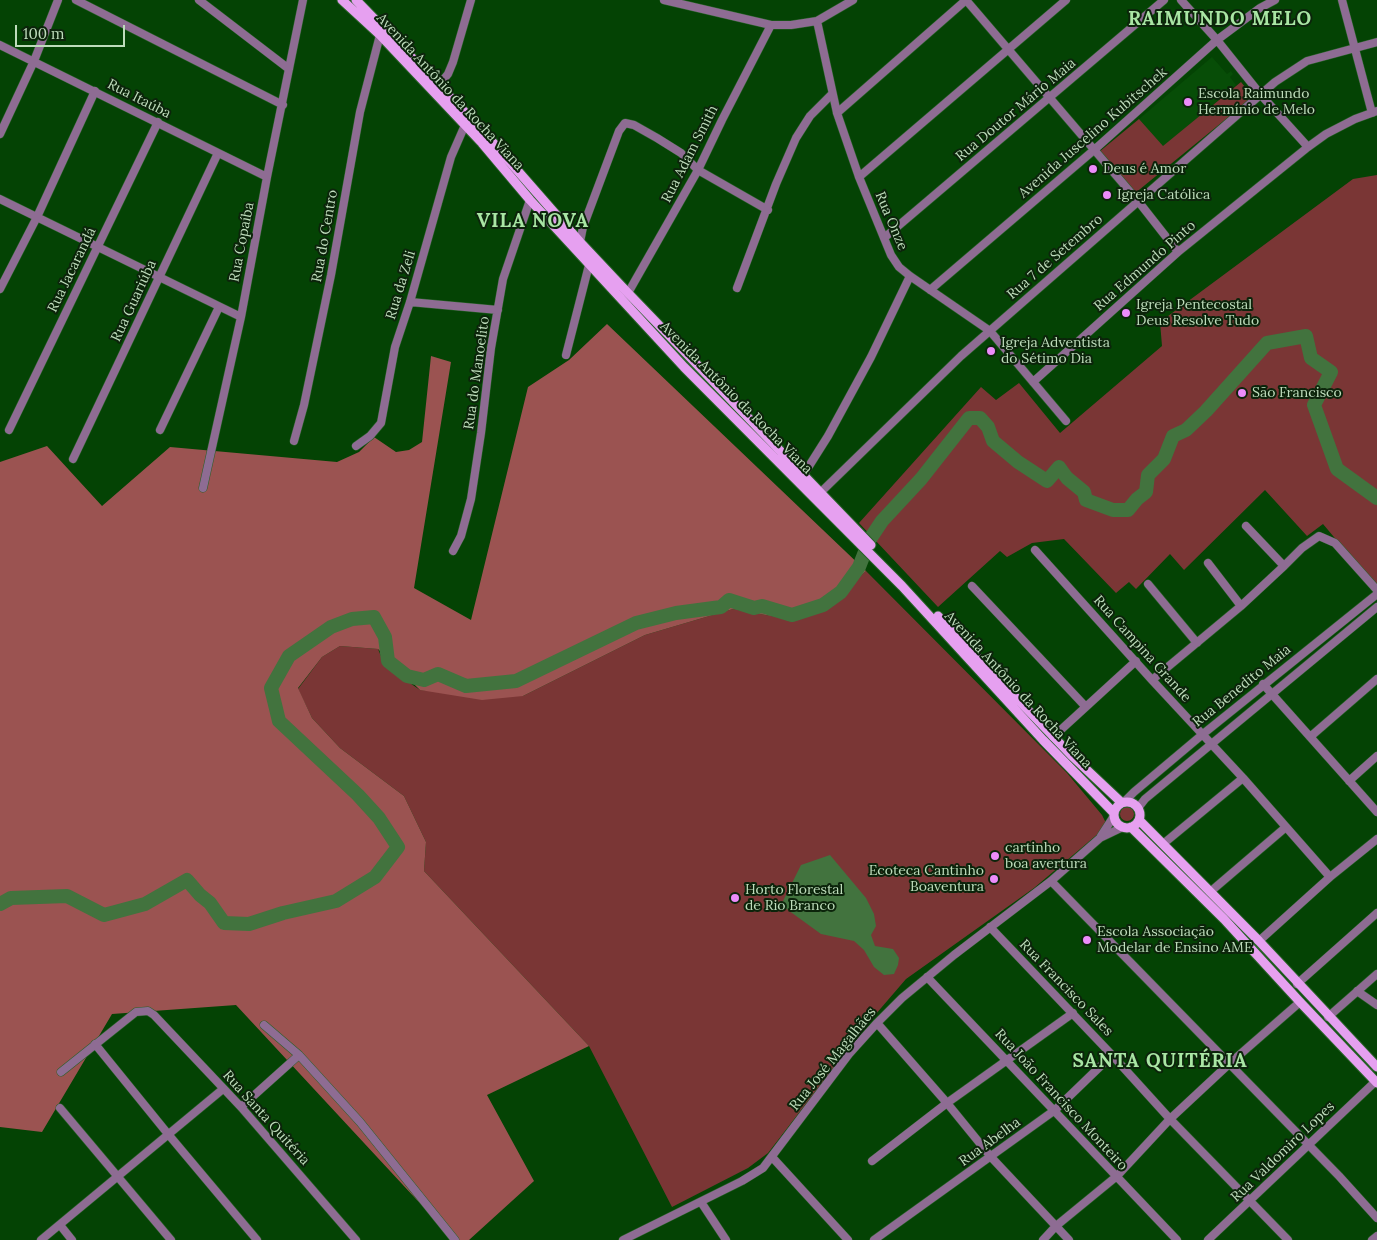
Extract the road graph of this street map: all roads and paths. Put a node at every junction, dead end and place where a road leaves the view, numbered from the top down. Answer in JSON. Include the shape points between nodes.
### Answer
{"nodes":[{"id":1,"x":58,"y":0,"type":"edge"},
{"id":2,"x":76,"y":0,"type":"edge"},
{"id":3,"x":199,"y":0,"type":"edge"},
{"id":4,"x":303,"y":0,"type":"edge"},
{"id":5,"x":342,"y":0,"type":"edge"},
{"id":6,"x":356,"y":0,"type":"edge"},
{"id":7,"x":471,"y":0,"type":"edge"},
{"id":8,"x":664,"y":0,"type":"edge"},
{"id":9,"x":853,"y":0,"type":"edge"},
{"id":10,"x":966,"y":0,"type":"edge"},
{"id":11,"x":1066,"y":0,"type":"edge"},
{"id":12,"x":1164,"y":0,"type":"edge"},
{"id":13,"x":1181,"y":0,"type":"edge"},
{"id":14,"x":1276,"y":0,"type":"edge"},
{"id":15,"x":1342,"y":0,"type":"edge"},
{"id":16,"x":816,"y":21,"type":"junction"},
{"id":17,"x":771,"y":25,"type":"junction"},
{"id":18,"x":380,"y":35,"type":"junction"},
{"id":19,"x":1217,"y":40,"type":"junction"},
{"id":20,"x":1377,"y":42,"type":"edge"},
{"id":21,"x":0,"y":44,"type":"edge"},
{"id":22,"x":1355,"y":48,"type":"junction"},
{"id":23,"x":1009,"y":49,"type":"junction"},
{"id":24,"x":34,"y":61,"type":"junction"},
{"id":25,"x":289,"y":69,"type":"junction"},
{"id":26,"x":439,"y":85,"type":"junction"},
{"id":27,"x":95,"y":91,"type":"junction"},
{"id":28,"x":832,"y":94,"type":"junction"},
{"id":29,"x":1261,"y":95,"type":"junction"},
{"id":30,"x":1050,"y":98,"type":"junction"},
{"id":31,"x":283,"y":105,"type":"junction"},
{"id":32,"x":1374,"y":112,"type":"edge"},
{"id":33,"x":837,"y":113,"type":"junction"},
{"id":34,"x":3,"y":120,"type":"edge"},
{"id":35,"x":158,"y":122,"type":"junction"},
{"id":36,"x":465,"y":125,"type":"junction"},
{"id":37,"x":0,"y":134,"type":"edge"},
{"id":38,"x":1308,"y":147,"type":"junction"},
{"id":39,"x":1094,"y":150,"type":"junction"},
{"id":40,"x":218,"y":153,"type":"junction"},
{"id":41,"x":698,"y":170,"type":"junction"},
{"id":42,"x":267,"y":177,"type":"junction"},
{"id":43,"x":859,"y":177,"type":"junction"},
{"id":44,"x":0,"y":199,"type":"edge"},
{"id":45,"x":530,"y":200,"type":"junction"},
{"id":46,"x":1138,"y":201,"type":"junction"},
{"id":47,"x":768,"y":210,"type":"junction"},
{"id":48,"x":37,"y":216,"type":"junction"},
{"id":49,"x":884,"y":238,"type":"junction"},
{"id":50,"x":580,"y":242,"type":"junction"},
{"id":51,"x":97,"y":246,"type":"junction"},
{"id":52,"x":1178,"y":252,"type":"junction"},
{"id":53,"x":589,"y":265,"type":"junction"},
{"id":54,"x":910,"y":276,"type":"junction"},
{"id":55,"x":159,"y":277,"type":"junction"},
{"id":56,"x":737,"y":288,"type":"dead end"},
{"id":57,"x":0,"y":289,"type":"edge"},
{"id":58,"x":930,"y":290,"type":"junction"},
{"id":59,"x":628,"y":292,"type":"junction"},
{"id":60,"x":410,"y":302,"type":"junction"},
{"id":61,"x":219,"y":307,"type":"junction"},
{"id":62,"x":498,"y":310,"type":"junction"},
{"id":63,"x":241,"y":317,"type":"junction"},
{"id":64,"x":990,"y":330,"type":"junction"},
{"id":65,"x":566,"y":354,"type":"dead end"},
{"id":66,"x":1033,"y":382,"type":"junction"},
{"id":67,"x":1066,"y":421,"type":"dead end"},
{"id":68,"x":9,"y":430,"type":"dead end"},
{"id":69,"x":160,"y":430,"type":"dead end"},
{"id":70,"x":294,"y":441,"type":"dead end"},
{"id":71,"x":356,"y":446,"type":"dead end"},
{"id":72,"x":73,"y":459,"type":"dead end"},
{"id":73,"x":804,"y":474,"type":"junction"},
{"id":74,"x":203,"y":488,"type":"dead end"},
{"id":75,"x":821,"y":492,"type":"junction"},
{"id":76,"x":1246,"y":526,"type":"dead end"},
{"id":77,"x":863,"y":541,"type":"junction"},
{"id":78,"x":1035,"y":550,"type":"dead end"},
{"id":79,"x":453,"y":551,"type":"dead end"},
{"id":80,"x":1208,"y":563,"type":"dead end"},
{"id":81,"x":1284,"y":566,"type":"junction"},
{"id":82,"x":904,"y":584,"type":"junction"},
{"id":83,"x":1148,"y":584,"type":"dead end"},
{"id":84,"x":972,"y":586,"type":"dead end"},
{"id":85,"x":1377,"y":590,"type":"edge"},
{"id":86,"x":1377,"y":594,"type":"edge"},
{"id":87,"x":1241,"y":606,"type":"junction"},
{"id":88,"x":1376,"y":611,"type":"edge"},
{"id":89,"x":1197,"y":643,"type":"junction"},
{"id":90,"x":1136,"y":661,"type":"junction"},
{"id":91,"x":1377,"y":679,"type":"edge"},
{"id":92,"x":1152,"y":680,"type":"junction"},
{"id":93,"x":1264,"y":684,"type":"junction"},
{"id":94,"x":1272,"y":694,"type":"junction"},
{"id":95,"x":1085,"y":706,"type":"junction"},
{"id":96,"x":1203,"y":734,"type":"junction"},
{"id":97,"x":1053,"y":737,"type":"junction"},
{"id":98,"x":1310,"y":737,"type":"junction"},
{"id":99,"x":1211,"y":744,"type":"junction"},
{"id":100,"x":1377,"y":756,"type":"edge"},
{"id":101,"x":1243,"y":778,"type":"junction"},
{"id":102,"x":1349,"y":781,"type":"junction"},
{"id":103,"x":1124,"y":802,"type":"junction"},
{"id":104,"x":1138,"y":808,"type":"junction"},
{"id":105,"x":1377,"y":812,"type":"edge"},
{"id":106,"x":1114,"y":814,"type":"junction"},
{"id":107,"x":1139,"y":820,"type":"junction"},
{"id":108,"x":1127,"y":827,"type":"junction"},
{"id":109,"x":1286,"y":827,"type":"junction"},
{"id":110,"x":1100,"y":838,"type":"junction"},
{"id":111,"x":1377,"y":839,"type":"edge"},
{"id":112,"x":1163,"y":844,"type":"junction"},
{"id":113,"x":1330,"y":877,"type":"junction"},
{"id":114,"x":1051,"y":881,"type":"junction"},
{"id":115,"x":1210,"y":892,"type":"junction"},
{"id":116,"x":1377,"y":913,"type":"edge"},
{"id":117,"x":990,"y":927,"type":"junction"},
{"id":118,"x":1259,"y":942,"type":"junction"},
{"id":119,"x":1377,"y":974,"type":"edge"},
{"id":120,"x":927,"y":977,"type":"junction"},
{"id":121,"x":1297,"y":984,"type":"junction"},
{"id":122,"x":1357,"y":991,"type":"junction"},
{"id":123,"x":1300,"y":1002,"type":"junction"},
{"id":124,"x":1377,"y":1005,"type":"edge"},
{"id":125,"x":1073,"y":1013,"type":"junction"},
{"id":126,"x":1328,"y":1017,"type":"junction"},
{"id":127,"x":877,"y":1023,"type":"junction"},
{"id":128,"x":264,"y":1025,"type":"dead end"},
{"id":129,"x":95,"y":1044,"type":"junction"},
{"id":130,"x":299,"y":1055,"type":"junction"},
{"id":131,"x":1112,"y":1055,"type":"junction"},
{"id":132,"x":1007,"y":1060,"type":"junction"},
{"id":133,"x":1229,"y":1064,"type":"junction"},
{"id":134,"x":1377,"y":1067,"type":"edge"},
{"id":135,"x":61,"y":1072,"type":"dead end"},
{"id":136,"x":1376,"y":1082,"type":"edge"},
{"id":137,"x":223,"y":1089,"type":"junction"},
{"id":138,"x":947,"y":1103,"type":"junction"},
{"id":139,"x":241,"y":1107,"type":"junction"},
{"id":140,"x":60,"y":1108,"type":"dead end"},
{"id":141,"x":1054,"y":1110,"type":"junction"},
{"id":142,"x":1170,"y":1119,"type":"junction"},
{"id":143,"x":168,"y":1134,"type":"junction"},
{"id":144,"x":1308,"y":1144,"type":"junction"},
{"id":145,"x":772,"y":1157,"type":"junction"},
{"id":146,"x":991,"y":1157,"type":"junction"},
{"id":147,"x":872,"y":1161,"type":"dead end"},
{"id":148,"x":118,"y":1176,"type":"junction"},
{"id":149,"x":1117,"y":1176,"type":"junction"},
{"id":150,"x":1250,"y":1201,"type":"junction"},
{"id":151,"x":701,"y":1202,"type":"junction"},
{"id":152,"x":1377,"y":1218,"type":"edge"},
{"id":153,"x":60,"y":1225,"type":"junction"},
{"id":154,"x":1056,"y":1226,"type":"junction"},
{"id":155,"x":1377,"y":1236,"type":"edge"},
{"id":156,"x":41,"y":1240,"type":"edge"},
{"id":157,"x":72,"y":1240,"type":"edge"},
{"id":158,"x":171,"y":1240,"type":"edge"},
{"id":159,"x":257,"y":1240,"type":"edge"},
{"id":160,"x":356,"y":1240,"type":"edge"},
{"id":161,"x":455,"y":1240,"type":"edge"},
{"id":162,"x":622,"y":1240,"type":"edge"},
{"id":163,"x":726,"y":1240,"type":"edge"},
{"id":164,"x":848,"y":1240,"type":"edge"},
{"id":165,"x":874,"y":1240,"type":"edge"},
{"id":166,"x":1043,"y":1240,"type":"edge"},
{"id":167,"x":1069,"y":1240,"type":"edge"},
{"id":168,"x":1176,"y":1240,"type":"edge"},
{"id":169,"x":1208,"y":1240,"type":"edge"},
{"id":170,"x":1288,"y":1240,"type":"edge"},
{"id":171,"x":1372,"y":1240,"type":"edge"}],
"edges":[{"from":1,"to":24,"type":"street"},
{"from":2,"to":31,"type":"street"},
{"from":3,"to":25,"type":"street"},
{"from":4,"to":25,"type":"street","name":"Rua Copaíba"},
{"from":5,"to":18,"type":"main road","name":"Avenida Antônio da Rocha Viana"},
{"from":6,"to":26,"type":"main road","name":"Avenida Antônio da Rocha Viana"},
{"from":7,"to":26,"type":"street","via":[[453,62]]},
{"from":8,"to":17,"type":"street"},
{"from":9,"to":16,"type":"street"},
{"from":10,"to":23,"type":"street"},
{"from":10,"to":33,"type":"street"},
{"from":11,"to":23,"type":"street"},
{"from":12,"to":30,"type":"street","name":"Rua Doutor Mário Maia"},
{"from":13,"to":19,"type":"street"},
{"from":14,"to":19,"type":"street","name":"Avenida Juscelino Kubitschek"},
{"from":15,"to":22,"type":"street"},
{"from":16,"to":17,"type":"street"},
{"from":16,"to":28,"type":"street","name":"Rua Onze"},
{"from":17,"to":41,"type":"street","name":"Rua Adam Smith"},
{"from":18,"to":36,"type":"main road","name":"Avenida Antônio da Rocha Viana"},
{"from":18,"to":70,"type":"street","name":"Rua do Centro","via":[[360,112],[330,283]]},
{"from":19,"to":29,"type":"street"},
{"from":19,"to":39,"type":"street","name":"Avenida Juscelino Kubitschek"},
{"from":20,"to":22,"type":"street","name":"Rua 7 de Setembro"},
{"from":21,"to":24,"type":"street","name":"Rua Itaúba"},
{"from":22,"to":29,"type":"street","name":"Rua 7 de Setembro","via":[[1307,61]]},
{"from":22,"to":32,"type":"street"},
{"from":23,"to":30,"type":"street"},
{"from":23,"to":43,"type":"street"},
{"from":24,"to":27,"type":"street","name":"Rua Itaúba"},
{"from":24,"to":34,"type":"street"},
{"from":25,"to":31,"type":"street","name":"Rua Copaíba"},
{"from":26,"to":50,"type":"main road","name":"Avenida Antônio da Rocha Viana"},
{"from":27,"to":35,"type":"street","name":"Rua Itaúba"},
{"from":27,"to":48,"type":"street"},
{"from":28,"to":33,"type":"street","name":"Rua Onze"},
{"from":28,"to":47,"type":"street","via":[[810,116],[796,138]]},
{"from":29,"to":38,"type":"street"},
{"from":29,"to":46,"type":"street","name":"Rua 7 de Setembro"},
{"from":30,"to":39,"type":"street"},
{"from":30,"to":49,"type":"street","name":"Rua Doutor Mário Maia"},
{"from":31,"to":42,"type":"street","name":"Rua Copaíba"},
{"from":32,"to":38,"type":"street","name":"Rua Edmundo Pinto","via":[[1326,134]]},
{"from":33,"to":43,"type":"street","name":"Rua Onze"},
{"from":34,"to":37,"type":"street"},
{"from":35,"to":40,"type":"street","name":"Rua Itaúba"},
{"from":35,"to":51,"type":"street","name":"Rua Jacarandá"},
{"from":36,"to":45,"type":"main road","name":"Avenida Antônio da Rocha Viana"},
{"from":36,"to":60,"type":"street","name":"Rua da Zeli","via":[[451,157]]},
{"from":38,"to":52,"type":"street","name":"Rua Edmundo Pinto"},
{"from":39,"to":46,"type":"street"},
{"from":39,"to":58,"type":"street","name":"Avenida Juscelino Kubitschek"},
{"from":40,"to":42,"type":"street","name":"Rua Itaúba"},
{"from":40,"to":55,"type":"street","name":"Rua Guariúba"},
{"from":41,"to":47,"type":"street"},
{"from":41,"to":50,"type":"street","via":[[680,153],[626,123],[619,131]]},
{"from":41,"to":59,"type":"street","name":"Rua Adam Smith"},
{"from":42,"to":63,"type":"street","name":"Rua Copaíba"},
{"from":43,"to":49,"type":"street","name":"Rua Onze"},
{"from":44,"to":48,"type":"street"},
{"from":45,"to":53,"type":"main road","name":"Avenida Antônio da Rocha Viana"},
{"from":45,"to":62,"type":"street","name":"Rua do Manoelito","via":[[503,279]]},
{"from":46,"to":52,"type":"street"},
{"from":46,"to":64,"type":"street","name":"Rua 7 de Setembro"},
{"from":47,"to":56,"type":"street"},
{"from":48,"to":51,"type":"street"},
{"from":48,"to":57,"type":"street"},
{"from":49,"to":54,"type":"street","name":"Rua Onze","via":[[899,267]]},
{"from":50,"to":59,"type":"main road","name":"Avenida Antônio da Rocha Viana"},
{"from":51,"to":55,"type":"street"},
{"from":51,"to":68,"type":"street","name":"Rua Jacarandá"},
{"from":52,"to":66,"type":"street","name":"Rua Edmundo Pinto"},
{"from":53,"to":65,"type":"street"},
{"from":53,"to":77,"type":"main road","name":"Avenida Antônio da Rocha Viana","via":[[684,367]]},
{"from":54,"to":58,"type":"street","name":"Rua Onze"},
{"from":54,"to":73,"type":"street","via":[[871,357]]},
{"from":55,"to":61,"type":"street"},
{"from":55,"to":72,"type":"street","name":"Rua Guariúba"},
{"from":58,"to":64,"type":"street","name":"Rua Onze"},
{"from":59,"to":73,"type":"main road","name":"Avenida Antônio da Rocha Viana"},
{"from":60,"to":62,"type":"street"},
{"from":60,"to":71,"type":"street","name":"Rua da Zeli","via":[[395,347],[381,423]]},
{"from":61,"to":63,"type":"street"},
{"from":61,"to":69,"type":"street"},
{"from":62,"to":79,"type":"street","name":"Rua do Manoelito","via":[[470,499],[461,536]]},
{"from":63,"to":74,"type":"street","name":"Rua Copaíba"},
{"from":64,"to":66,"type":"street","name":"Rua Onze"},
{"from":64,"to":75,"type":"street","name":"Rua 7 de Setembro"},
{"from":66,"to":67,"type":"street","name":"Rua Onze"},
{"from":73,"to":75,"type":"main road","name":"Avenida Antônio da Rocha Viana"},
{"from":75,"to":77,"type":"main road","name":"Avenida Antônio da Rocha Viana"},
{"from":76,"to":81,"type":"street"},
{"from":77,"to":82,"type":"main road","name":"Avenida Antônio da Rocha Viana"},
{"from":78,"to":90,"type":"street","name":"Rua Campina Grande"},
{"from":80,"to":87,"type":"street"},
{"from":81,"to":85,"type":"street","via":[[1319,536],[1335,543]]},
{"from":81,"to":87,"type":"street"},
{"from":82,"to":97,"type":"main road","name":"Avenida Antônio da Rocha Viana"},
{"from":82,"to":106,"type":"main road","name":"Avenida Antônio da Rocha Viana","via":[[1043,740]]},
{"from":83,"to":89,"type":"street"},
{"from":84,"to":95,"type":"street"},
{"from":86,"to":93,"type":"street","name":"Rua Benedito Maia"},
{"from":87,"to":89,"type":"street"},
{"from":88,"to":94,"type":"street","name":"Rua Benedito Maia"},
{"from":89,"to":92,"type":"street"},
{"from":90,"to":92,"type":"street","name":"Rua Campina Grande"},
{"from":90,"to":95,"type":"street"},
{"from":91,"to":98,"type":"street"},
{"from":92,"to":96,"type":"street","name":"Rua Campina Grande"},
{"from":93,"to":94,"type":"street"},
{"from":93,"to":96,"type":"street","name":"Rua Benedito Maia"},
{"from":94,"to":98,"type":"street"},
{"from":94,"to":99,"type":"street","name":"Rua Benedito Maia"},
{"from":95,"to":97,"type":"street"},
{"from":96,"to":99,"type":"street","name":"Rua Campina Grande"},
{"from":96,"to":103,"type":"street","name":"Rua Benedito Maia"},
{"from":97,"to":103,"type":"main road","name":"Avenida Antônio da Rocha Viana","via":[[1099,783]]},
{"from":98,"to":102,"type":"street"},
{"from":99,"to":101,"type":"street","name":"Rua Campina Grande"},
{"from":99,"to":104,"type":"street","name":"Rua Benedito Maia"},
{"from":100,"to":102,"type":"street"},
{"from":101,"to":109,"type":"street","name":"Rua Campina Grande"},
{"from":101,"to":112,"type":"street"},
{"from":102,"to":105,"type":"street"},
{"from":103,"to":104,"type":"main road"},
{"from":103,"to":106,"type":"main road","via":[[1118,805]]},
{"from":104,"to":107,"type":"main road"},
{"from":106,"to":108,"type":"main road","via":[[1117,823]]},
{"from":106,"to":110,"type":"street","name":"Rua José Magalhães"},
{"from":107,"to":108,"type":"main road"},
{"from":107,"to":112,"type":"main road"},
{"from":108,"to":110,"type":"street","name":"Rua José Magalhães"},
{"from":108,"to":123,"type":"main road","via":[[1224,919]]},
{"from":109,"to":113,"type":"street","name":"Rua Campina Grande"},
{"from":109,"to":115,"type":"street"},
{"from":110,"to":114,"type":"street","name":"Rua José Magalhães"},
{"from":111,"to":113,"type":"street"},
{"from":112,"to":115,"type":"main road"},
{"from":113,"to":118,"type":"street"},
{"from":114,"to":117,"type":"street","name":"Rua José Magalhães"},
{"from":114,"to":133,"type":"street"},
{"from":115,"to":118,"type":"main road"},
{"from":116,"to":121,"type":"street"},
{"from":117,"to":120,"type":"street","name":"Rua José Magalhães"},
{"from":117,"to":125,"type":"street","name":"Rua Francisco Sales"},
{"from":118,"to":121,"type":"main road"},
{"from":119,"to":122,"type":"street"},
{"from":120,"to":127,"type":"street","name":"Rua José Magalhães"},
{"from":120,"to":132,"type":"street","name":"Rua João Francisco Monteiro"},
{"from":121,"to":126,"type":"main road"},
{"from":122,"to":124,"type":"street"},
{"from":122,"to":126,"type":"street"},
{"from":123,"to":133,"type":"street"},
{"from":123,"to":136,"type":"main road"},
{"from":125,"to":131,"type":"street","name":"Rua Francisco Sales"},
{"from":125,"to":132,"type":"street"},
{"from":126,"to":134,"type":"main road"},
{"from":127,"to":138,"type":"street"},
{"from":127,"to":145,"type":"street","name":"Rua José Magalhães","via":[[849,1054]]},
{"from":128,"to":130,"type":"street"},
{"from":129,"to":135,"type":"street"},
{"from":129,"to":137,"type":"street","name":"Rua Santa Quitéria","via":[[136,1012],[148,1011]]},
{"from":129,"to":143,"type":"street"},
{"from":130,"to":139,"type":"street"},
{"from":130,"to":161,"type":"street","via":[[360,1122]]},
{"from":131,"to":141,"type":"street","name":"Rua Abelha"},
{"from":131,"to":142,"type":"street","name":"Rua Francisco Sales"},
{"from":132,"to":138,"type":"street"},
{"from":132,"to":141,"type":"street","name":"Rua João Francisco Monteiro"},
{"from":133,"to":142,"type":"street"},
{"from":133,"to":144,"type":"street"},
{"from":136,"to":144,"type":"street","name":"Rua Valdomiro Lopes"},
{"from":137,"to":139,"type":"street","name":"Rua Santa Quitéria"},
{"from":137,"to":143,"type":"street"},
{"from":138,"to":146,"type":"street"},
{"from":138,"to":147,"type":"street"},
{"from":139,"to":160,"type":"street","name":"Rua Santa Quitéria"},
{"from":140,"to":148,"type":"street"},
{"from":141,"to":146,"type":"street","name":"Rua Abelha"},
{"from":141,"to":149,"type":"street","name":"Rua João Francisco Monteiro"},
{"from":142,"to":149,"type":"street"},
{"from":142,"to":150,"type":"street","name":"Rua Francisco Sales"},
{"from":143,"to":148,"type":"street"},
{"from":143,"to":159,"type":"street"},
{"from":144,"to":150,"type":"street","name":"Rua Valdomiro Lopes"},
{"from":144,"to":152,"type":"street"},
{"from":145,"to":151,"type":"street","name":"Rua José Magalhães","via":[[748,1178]]},
{"from":145,"to":164,"type":"street"},
{"from":146,"to":154,"type":"street"},
{"from":146,"to":165,"type":"street","name":"Rua Abelha"},
{"from":148,"to":153,"type":"street"},
{"from":148,"to":158,"type":"street"},
{"from":149,"to":154,"type":"street"},
{"from":149,"to":168,"type":"street","name":"Rua João Francisco Monteiro"},
{"from":150,"to":169,"type":"street","name":"Rua Valdomiro Lopes"},
{"from":150,"to":170,"type":"street","name":"Rua Francisco Sales"},
{"from":151,"to":162,"type":"street","name":"Rua José Magalhães"},
{"from":151,"to":163,"type":"street"},
{"from":153,"to":156,"type":"street"},
{"from":153,"to":157,"type":"street"},
{"from":154,"to":166,"type":"street"},
{"from":154,"to":167,"type":"street"},
{"from":155,"to":171,"type":"street"}]}
